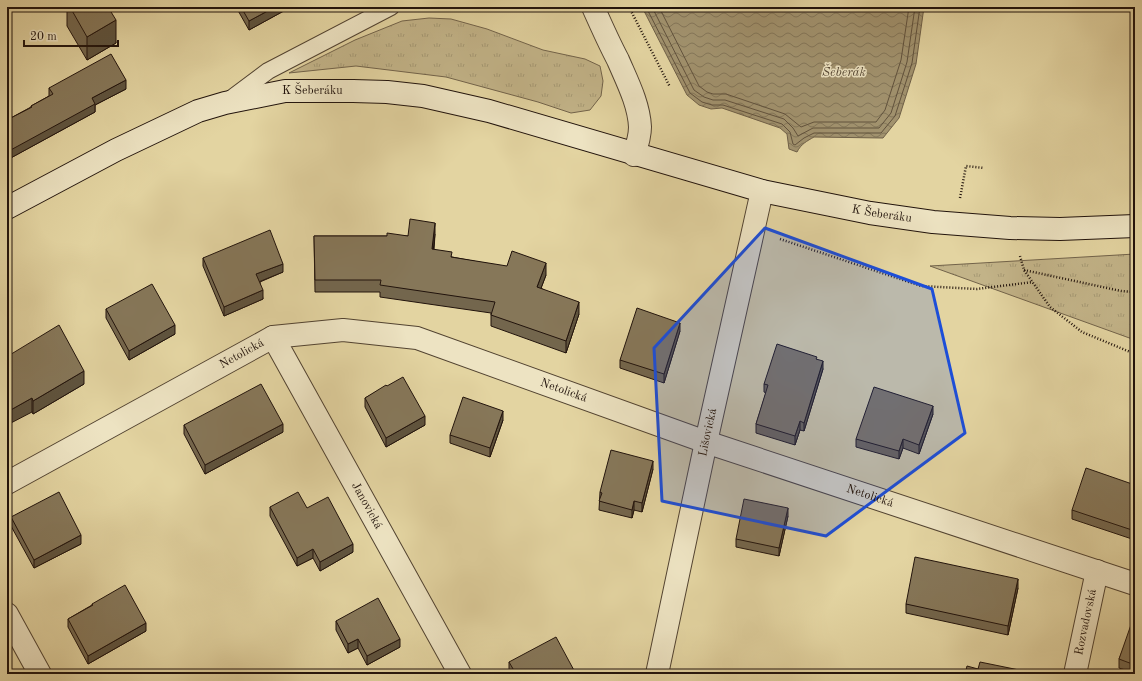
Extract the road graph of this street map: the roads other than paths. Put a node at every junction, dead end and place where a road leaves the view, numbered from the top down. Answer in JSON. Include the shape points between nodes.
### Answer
{"nodes":[{"id":1,"x":391,"y":7,"type":"edge"},
{"id":2,"x":593,"y":7,"type":"edge"},
{"id":3,"x":225,"y":103,"type":"junction"},
{"id":4,"x":634,"y":155,"type":"junction"},
{"id":5,"x":762,"y":191,"type":"junction"},
{"id":6,"x":7,"y":208,"type":"edge"},
{"id":7,"x":1135,"y":226,"type":"edge"},
{"id":8,"x":273,"y":337,"type":"junction"},
{"id":9,"x":706,"y":442,"type":"junction"},
{"id":10,"x":7,"y":483,"type":"edge"},
{"id":11,"x":1097,"y":571,"type":"junction"},
{"id":12,"x":1135,"y":584,"type":"edge"},
{"id":13,"x":7,"y":614,"type":"edge"},
{"id":14,"x":40,"y":674,"type":"edge"},
{"id":15,"x":460,"y":674,"type":"edge"},
{"id":16,"x":658,"y":674,"type":"edge"},
{"id":17,"x":1075,"y":674,"type":"edge"}],
"edges":[{"from":1,"to":3,"type":"lane","via":[[268,71]]},
{"from":2,"to":4,"type":"street","via":[[635,102],[640,128]]},
{"from":3,"to":4,"type":"street","name":"K Šeberáku","via":[[285,91],[387,92],[423,96],[489,111]]},
{"from":3,"to":6,"type":"street","name":"K Šeberáku","via":[[198,111],[116,150]]},
{"from":4,"to":5,"type":"street","name":"K Šeberáku"},
{"from":5,"to":7,"type":"street","name":"K Šeberáku","via":[[933,222],[1060,229]]},
{"from":5,"to":9,"type":"street","name":"Lišovická"},
{"from":8,"to":9,"type":"street","name":"Netolická","via":[[343,330],[417,338]]},
{"from":8,"to":10,"type":"street","name":"Netolická"},
{"from":8,"to":15,"type":"street","name":"Janovická"},
{"from":9,"to":11,"type":"street","name":"Netolická"},
{"from":9,"to":16,"type":"street","name":"Lišovická"},
{"from":11,"to":12,"type":"street","name":"Netolická"},
{"from":11,"to":17,"type":"street","name":"Rozvadovská"},
{"from":13,"to":14,"type":"street"}]}
